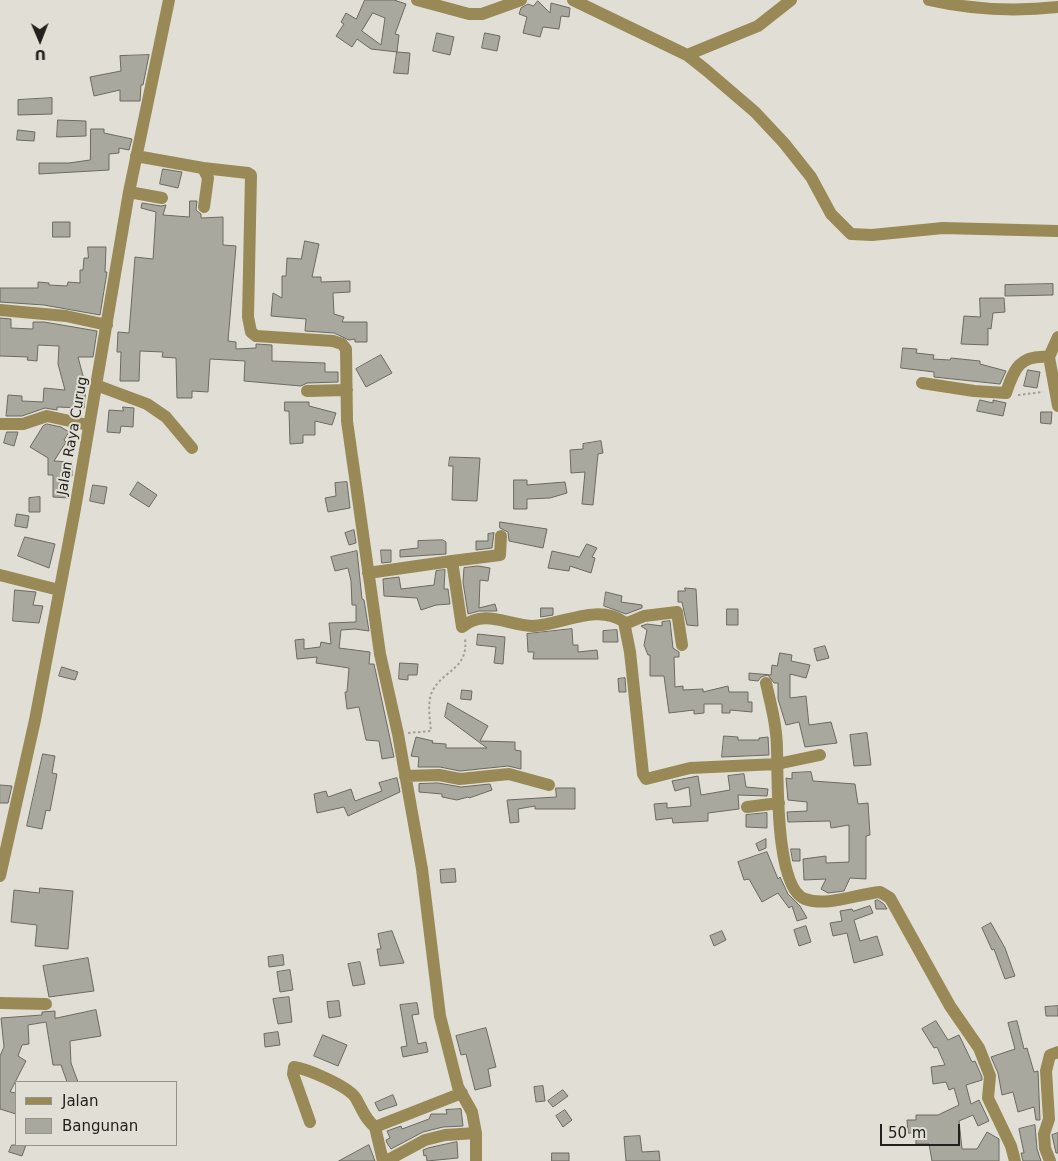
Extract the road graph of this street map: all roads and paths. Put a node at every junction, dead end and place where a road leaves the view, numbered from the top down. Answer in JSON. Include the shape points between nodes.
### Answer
{"nodes":[{"id":1,"x":169,"y":0,"type":"edge"},
{"id":2,"x":417,"y":0,"type":"edge"},
{"id":3,"x":521,"y":0,"type":"edge"},
{"id":4,"x":573,"y":0,"type":"edge"},
{"id":5,"x":791,"y":0,"type":"edge"},
{"id":6,"x":930,"y":0,"type":"edge"},
{"id":7,"x":1058,"y":7,"type":"edge"},
{"id":8,"x":687,"y":56,"type":"junction"},
{"id":9,"x":136,"y":156,"type":"junction"},
{"id":10,"x":203,"y":168,"type":"junction"},
{"id":11,"x":129,"y":192,"type":"junction"},
{"id":12,"x":162,"y":198,"type":"dead end"},
{"id":13,"x":204,"y":207,"type":"dead end"},
{"id":14,"x":1058,"y":231,"type":"edge"},
{"id":15,"x":0,"y":310,"type":"edge"},
{"id":16,"x":107,"y":325,"type":"junction"},
{"id":17,"x":1058,"y":337,"type":"edge"},
{"id":18,"x":1049,"y":357,"type":"junction"},
{"id":19,"x":922,"y":382,"type":"dead end"},
{"id":20,"x":96,"y":385,"type":"junction"},
{"id":21,"x":348,"y":390,"type":"junction"},
{"id":22,"x":307,"y":391,"type":"dead end"},
{"id":23,"x":1055,"y":391,"type":"junction"},
{"id":24,"x":1006,"y":393,"type":"junction"},
{"id":25,"x":1058,"y":406,"type":"edge"},
{"id":26,"x":0,"y":424,"type":"edge"},
{"id":27,"x":88,"y":424,"type":"junction"},
{"id":28,"x":192,"y":448,"type":"dead end"},
{"id":29,"x":501,"y":536,"type":"dead end"},
{"id":30,"x":452,"y":560,"type":"junction"},
{"id":31,"x":368,"y":573,"type":"junction"},
{"id":32,"x":0,"y":575,"type":"edge"},
{"id":33,"x":59,"y":590,"type":"junction"},
{"id":34,"x":626,"y":624,"type":"junction"},
{"id":35,"x":462,"y":626,"type":"junction"},
{"id":36,"x":682,"y":645,"type":"dead end"},
{"id":37,"x":766,"y":683,"type":"dead end"},
{"id":38,"x":398,"y":734,"type":"junction"},
{"id":39,"x":820,"y":755,"type":"dead end"},
{"id":40,"x":777,"y":764,"type":"junction"},
{"id":41,"x":405,"y":776,"type":"junction"},
{"id":42,"x":549,"y":785,"type":"dead end"},
{"id":43,"x":779,"y":803,"type":"junction"},
{"id":44,"x":747,"y":808,"type":"dead end"},
{"id":45,"x":1,"y":860,"type":"edge"},
{"id":46,"x":0,"y":876,"type":"edge"},
{"id":47,"x":0,"y":1002,"type":"edge"},
{"id":48,"x":46,"y":1004,"type":"dead end"},
{"id":49,"x":1058,"y":1052,"type":"edge"},
{"id":50,"x":462,"y":1093,"type":"junction"},
{"id":51,"x":310,"y":1122,"type":"dead end"},
{"id":52,"x":374,"y":1126,"type":"junction"},
{"id":53,"x":476,"y":1133,"type":"junction"},
{"id":54,"x":1058,"y":1158,"type":"edge"},
{"id":55,"x":384,"y":1161,"type":"edge"},
{"id":56,"x":476,"y":1161,"type":"edge"},
{"id":57,"x":1015,"y":1161,"type":"edge"},
{"id":58,"x":1050,"y":1161,"type":"edge"}],
"edges":[{"from":1,"to":9,"type":"street","name":"Jalan Raya Curug"},
{"from":2,"to":3,"type":"street","via":[[476,14]]},
{"from":4,"to":8,"type":"street"},
{"from":5,"to":8,"type":"street","via":[[758,26]]},
{"from":6,"to":7,"type":"street","via":[[962,8],[997,10]]},
{"from":8,"to":14,"type":"street","via":[[755,112],[784,143],[811,177],[831,214],[851,234],[943,228]]},
{"from":9,"to":10,"type":"street"},
{"from":9,"to":11,"type":"street","name":"Jalan Raya Curug"},
{"from":10,"to":13,"type":"street","via":[[208,178]]},
{"from":10,"to":21,"type":"street","via":[[251,176],[248,317],[251,332],[256,336],[342,344],[348,361]]},
{"from":11,"to":12,"type":"street"},
{"from":11,"to":16,"type":"street","name":"Jalan Raya Curug"},
{"from":15,"to":16,"type":"street","via":[[50,314]]},
{"from":16,"to":20,"type":"street","name":"Jalan Raya Curug"},
{"from":17,"to":18,"type":"street"},
{"from":18,"to":23,"type":"street"},
{"from":18,"to":24,"type":"street","via":[[1030,358],[1019,364],[1013,371]]},
{"from":19,"to":24,"type":"street"},
{"from":20,"to":27,"type":"street","name":"Jalan Raya Curug"},
{"from":20,"to":28,"type":"street","via":[[129,396],[158,411]]},
{"from":21,"to":22,"type":"street"},
{"from":21,"to":31,"type":"street","via":[[347,421]]},
{"from":23,"to":24,"type":"path","via":[[1029,395]]},
{"from":23,"to":25,"type":"street"},
{"from":26,"to":27,"type":"street","via":[[23,424],[47,416]]},
{"from":27,"to":33,"type":"street","name":"Jalan Raya Curug"},
{"from":29,"to":30,"type":"street","via":[[500,555]]},
{"from":30,"to":31,"type":"street"},
{"from":30,"to":35,"type":"street"},
{"from":31,"to":38,"type":"street"},
{"from":32,"to":33,"type":"street"},
{"from":33,"to":45,"type":"street","name":"Jalan Raya Curug","via":[[34,720]]},
{"from":34,"to":35,"type":"street","via":[[616,617],[593,615],[531,626],[501,618],[487,618]]},
{"from":34,"to":36,"type":"street","via":[[644,616],[677,612]]},
{"from":34,"to":40,"type":"street","via":[[646,779],[702,767]]},
{"from":35,"to":38,"type":"path","via":[[466,641],[464,657],[432,691],[431,731]]},
{"from":37,"to":40,"type":"street","via":[[774,718]]},
{"from":38,"to":41,"type":"street"},
{"from":39,"to":40,"type":"street"},
{"from":40,"to":43,"type":"street"},
{"from":41,"to":42,"type":"street","via":[[439,775],[460,779],[509,774]]},
{"from":41,"to":50,"type":"street","via":[[422,869],[440,1016]]},
{"from":43,"to":44,"type":"street"},
{"from":43,"to":57,"type":"street","via":[[784,863],[796,893],[811,900],[880,892],[890,898],[950,1006],[979,1048],[990,1076],[988,1098]]},
{"from":45,"to":46,"type":"street","name":"Jalan Raya Curug"},
{"from":47,"to":48,"type":"street"},
{"from":49,"to":58,"type":"street","via":[[1050,1055],[1046,1070],[1049,1114],[1044,1142]]},
{"from":50,"to":52,"type":"street"},
{"from":50,"to":53,"type":"street","via":[[472,1112]]},
{"from":51,"to":52,"type":"street","via":[[293,1074],[294,1068],[351,1092]]},
{"from":52,"to":55,"type":"street"},
{"from":53,"to":55,"type":"street","via":[[425,1140]]},
{"from":53,"to":56,"type":"street"},
{"from":54,"to":58,"type":"street"}]}
